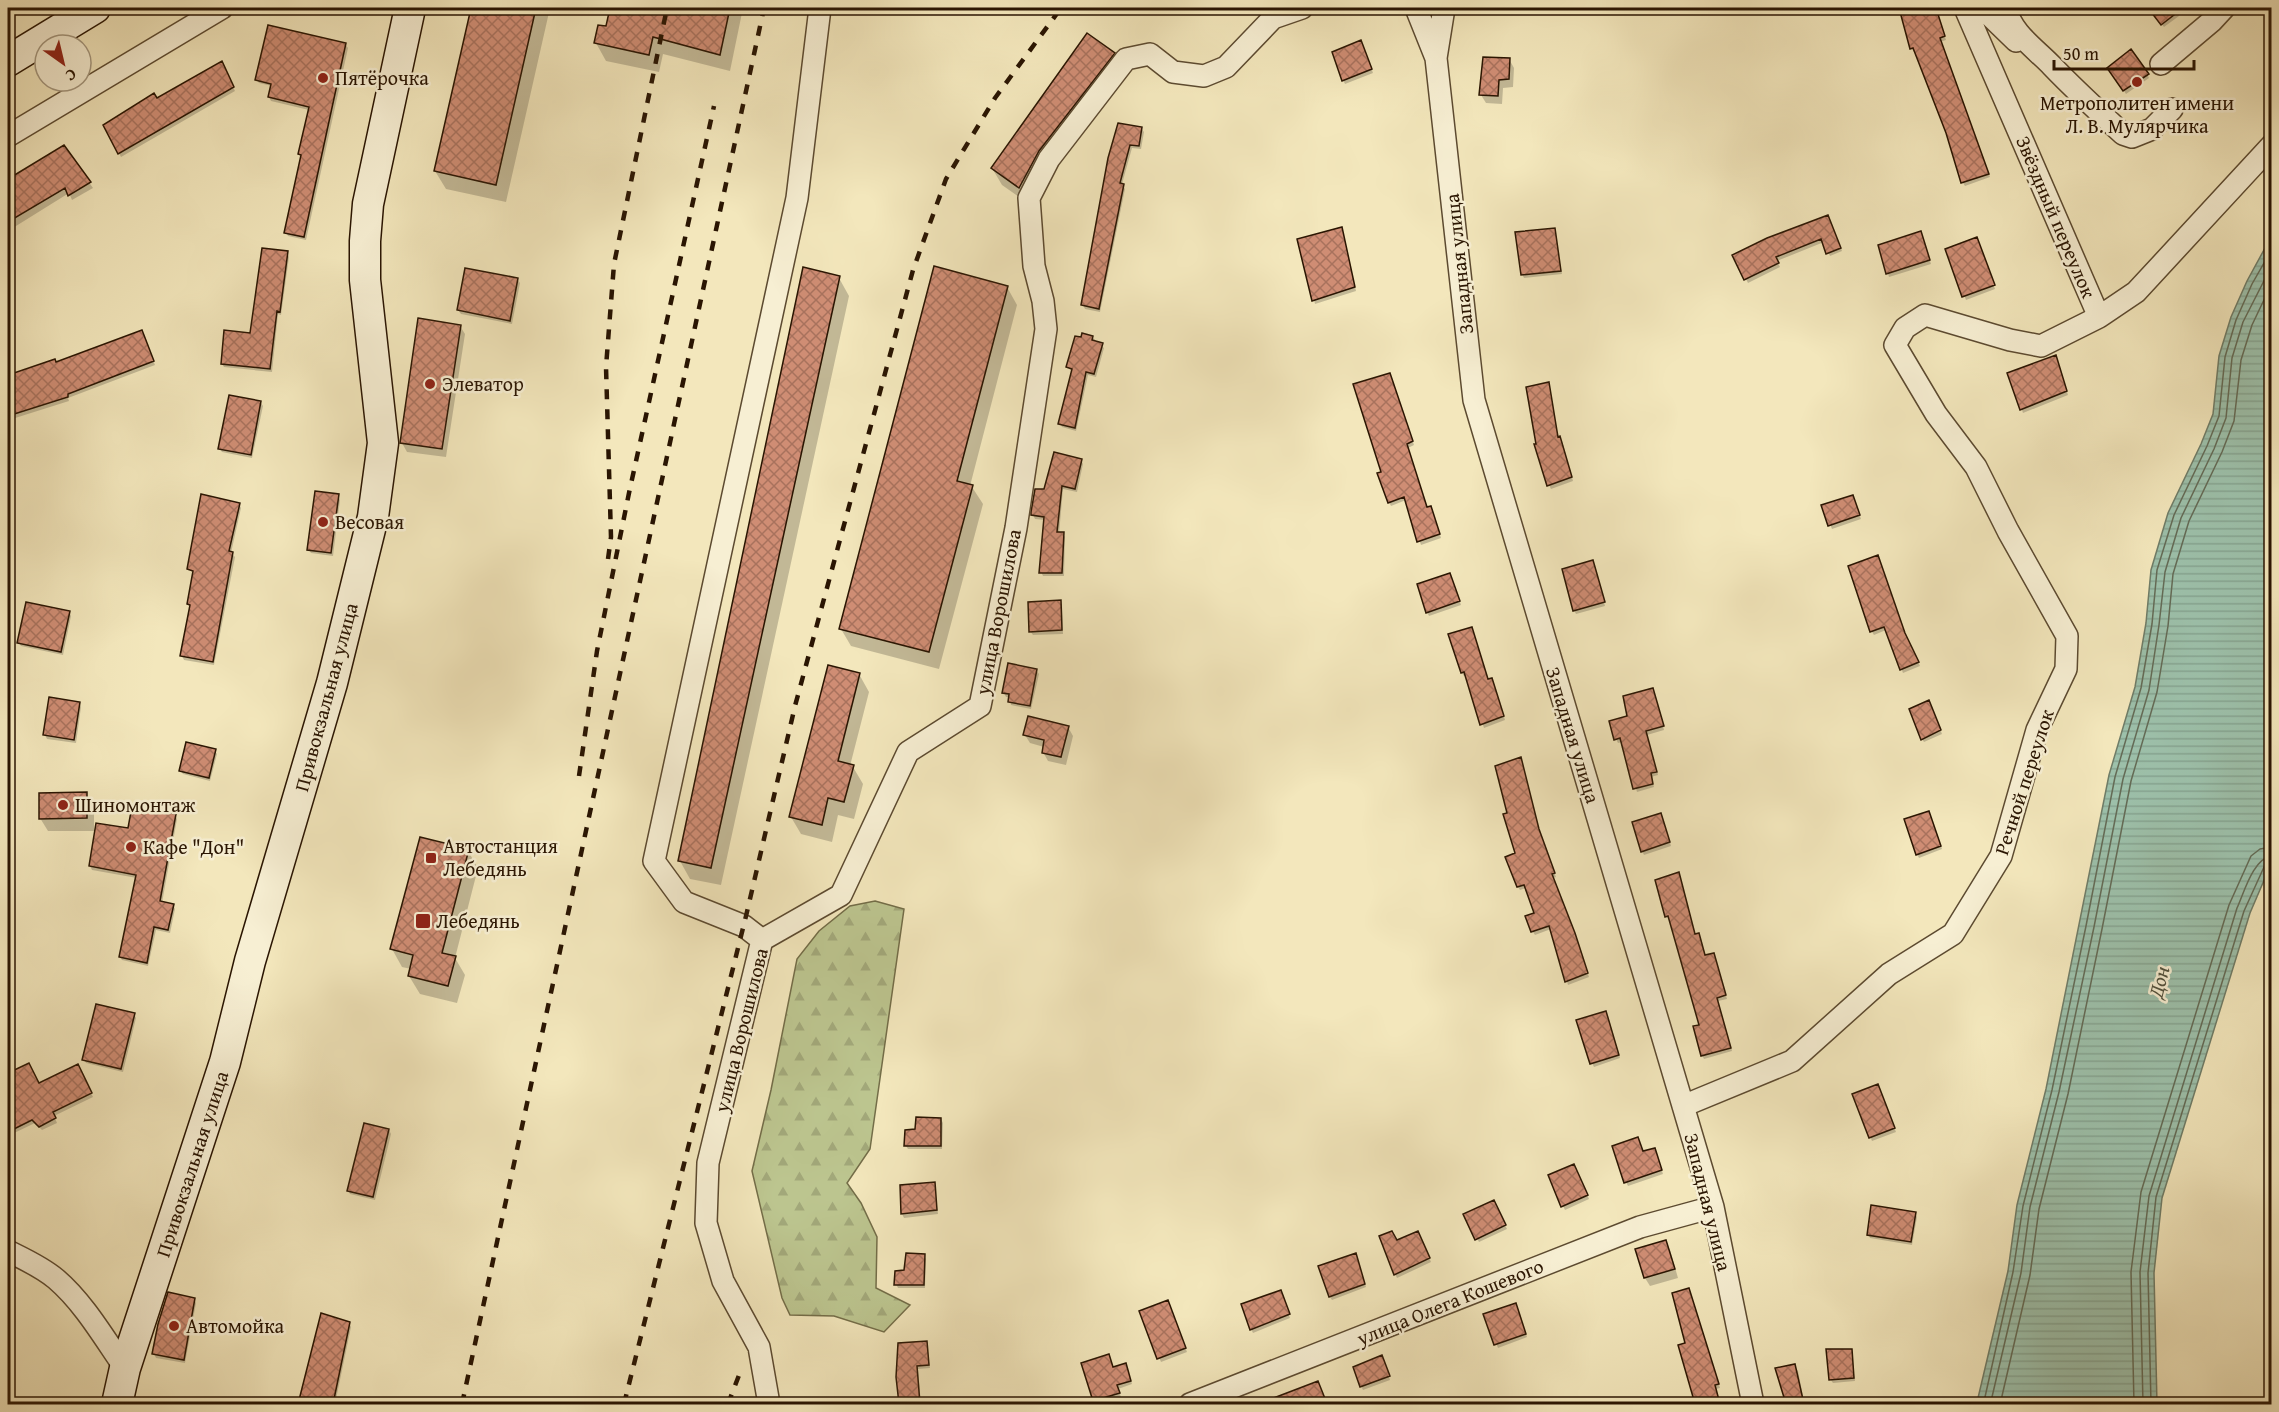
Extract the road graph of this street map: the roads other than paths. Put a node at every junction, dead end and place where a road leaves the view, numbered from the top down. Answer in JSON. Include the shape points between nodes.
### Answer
{"nodes":[{"id":1,"x":95,"y":8,"type":"edge"},
{"id":2,"x":222,"y":8,"type":"edge"},
{"id":3,"x":410,"y":8,"type":"edge"},
{"id":4,"x":820,"y":8,"type":"edge"},
{"id":5,"x":1302,"y":8,"type":"edge"},
{"id":6,"x":1416,"y":8,"type":"edge"},
{"id":7,"x":1444,"y":8,"type":"edge"},
{"id":8,"x":1965,"y":8,"type":"edge"},
{"id":9,"x":1982,"y":8,"type":"edge"},
{"id":10,"x":2006,"y":8,"type":"edge"},
{"id":11,"x":2224,"y":8,"type":"edge"},
{"id":12,"x":2030,"y":46,"type":"junction"},
{"id":13,"x":1436,"y":58,"type":"junction"},
{"id":14,"x":8,"y":61,"type":"edge"},
{"id":15,"x":2161,"y":64,"type":"dead end"},
{"id":16,"x":2172,"y":109,"type":"dead end"},
{"id":17,"x":8,"y":136,"type":"edge"},
{"id":18,"x":2271,"y":145,"type":"edge"},
{"id":19,"x":2099,"y":317,"type":"junction"},
{"id":20,"x":1895,"y":345,"type":"joint"},
{"id":21,"x":762,"y":940,"type":"junction"},
{"id":22,"x":1683,"y":1106,"type":"junction"},
{"id":23,"x":1713,"y":1207,"type":"junction"},
{"id":24,"x":8,"y":1251,"type":"edge"},
{"id":25,"x":125,"y":1368,"type":"junction"},
{"id":26,"x":117,"y":1404,"type":"edge"},
{"id":27,"x":769,"y":1404,"type":"edge"},
{"id":28,"x":1190,"y":1404,"type":"edge"},
{"id":29,"x":1753,"y":1404,"type":"edge"}],
"edges":[{"from":1,"to":14,"type":"main road"},
{"from":2,"to":17,"type":"street"},
{"from":3,"to":25,"type":"main road","name":"Привокзальная улица","via":[[368,204],[365,241],[366,292],[383,443],[373,517],[332,683],[250,961],[225,1062]]},
{"from":4,"to":21,"type":"street","via":[[797,198],[654,861],[684,902],[744,926]]},
{"from":5,"to":21,"type":"street","name":"улица Ворошилова","via":[[1273,18],[1226,67],[1204,76],[1173,72],[1150,54],[1126,59],[1049,159],[1029,198],[1034,266],[1046,329],[1016,528],[980,705],[908,752],[841,895]]},
{"from":6,"to":13,"type":"street"},
{"from":7,"to":13,"type":"street"},
{"from":8,"to":19,"type":"street","name":"Звёздный переулок"},
{"from":9,"to":12,"type":"street","via":[[2014,41]]},
{"from":10,"to":12,"type":"street"},
{"from":11,"to":15,"type":"street"},
{"from":12,"to":16,"type":"street","via":[[2124,134],[2132,137],[2152,129]]},
{"from":13,"to":22,"type":"street","name":"Западная улица","via":[[1474,400]]},
{"from":18,"to":19,"type":"street","via":[[2136,292]]},
{"from":19,"to":20,"type":"street","name":"Звёздный переулок","via":[[2041,346],[1925,315],[1905,328]]},
{"from":20,"to":22,"type":"street","name":"Речной переулок","via":[[1936,414],[1976,467],[2067,636],[2066,669],[2037,730],[2001,856],[1953,934],[1890,974],[1792,1061]]},
{"from":21,"to":27,"type":"street","name":"улица Ворошилова","via":[[708,1163],[706,1223],[723,1281],[759,1347]]},
{"from":22,"to":23,"type":"street","name":"Западная улица"},
{"from":23,"to":28,"type":"street","name":"улица Олега Кошевого","via":[[1640,1227]]},
{"from":23,"to":29,"type":"street","name":"Западная улица"},
{"from":24,"to":25,"type":"street","via":[[56,1278]]},
{"from":25,"to":26,"type":"main road","name":"Привокзальная улица"}]}
